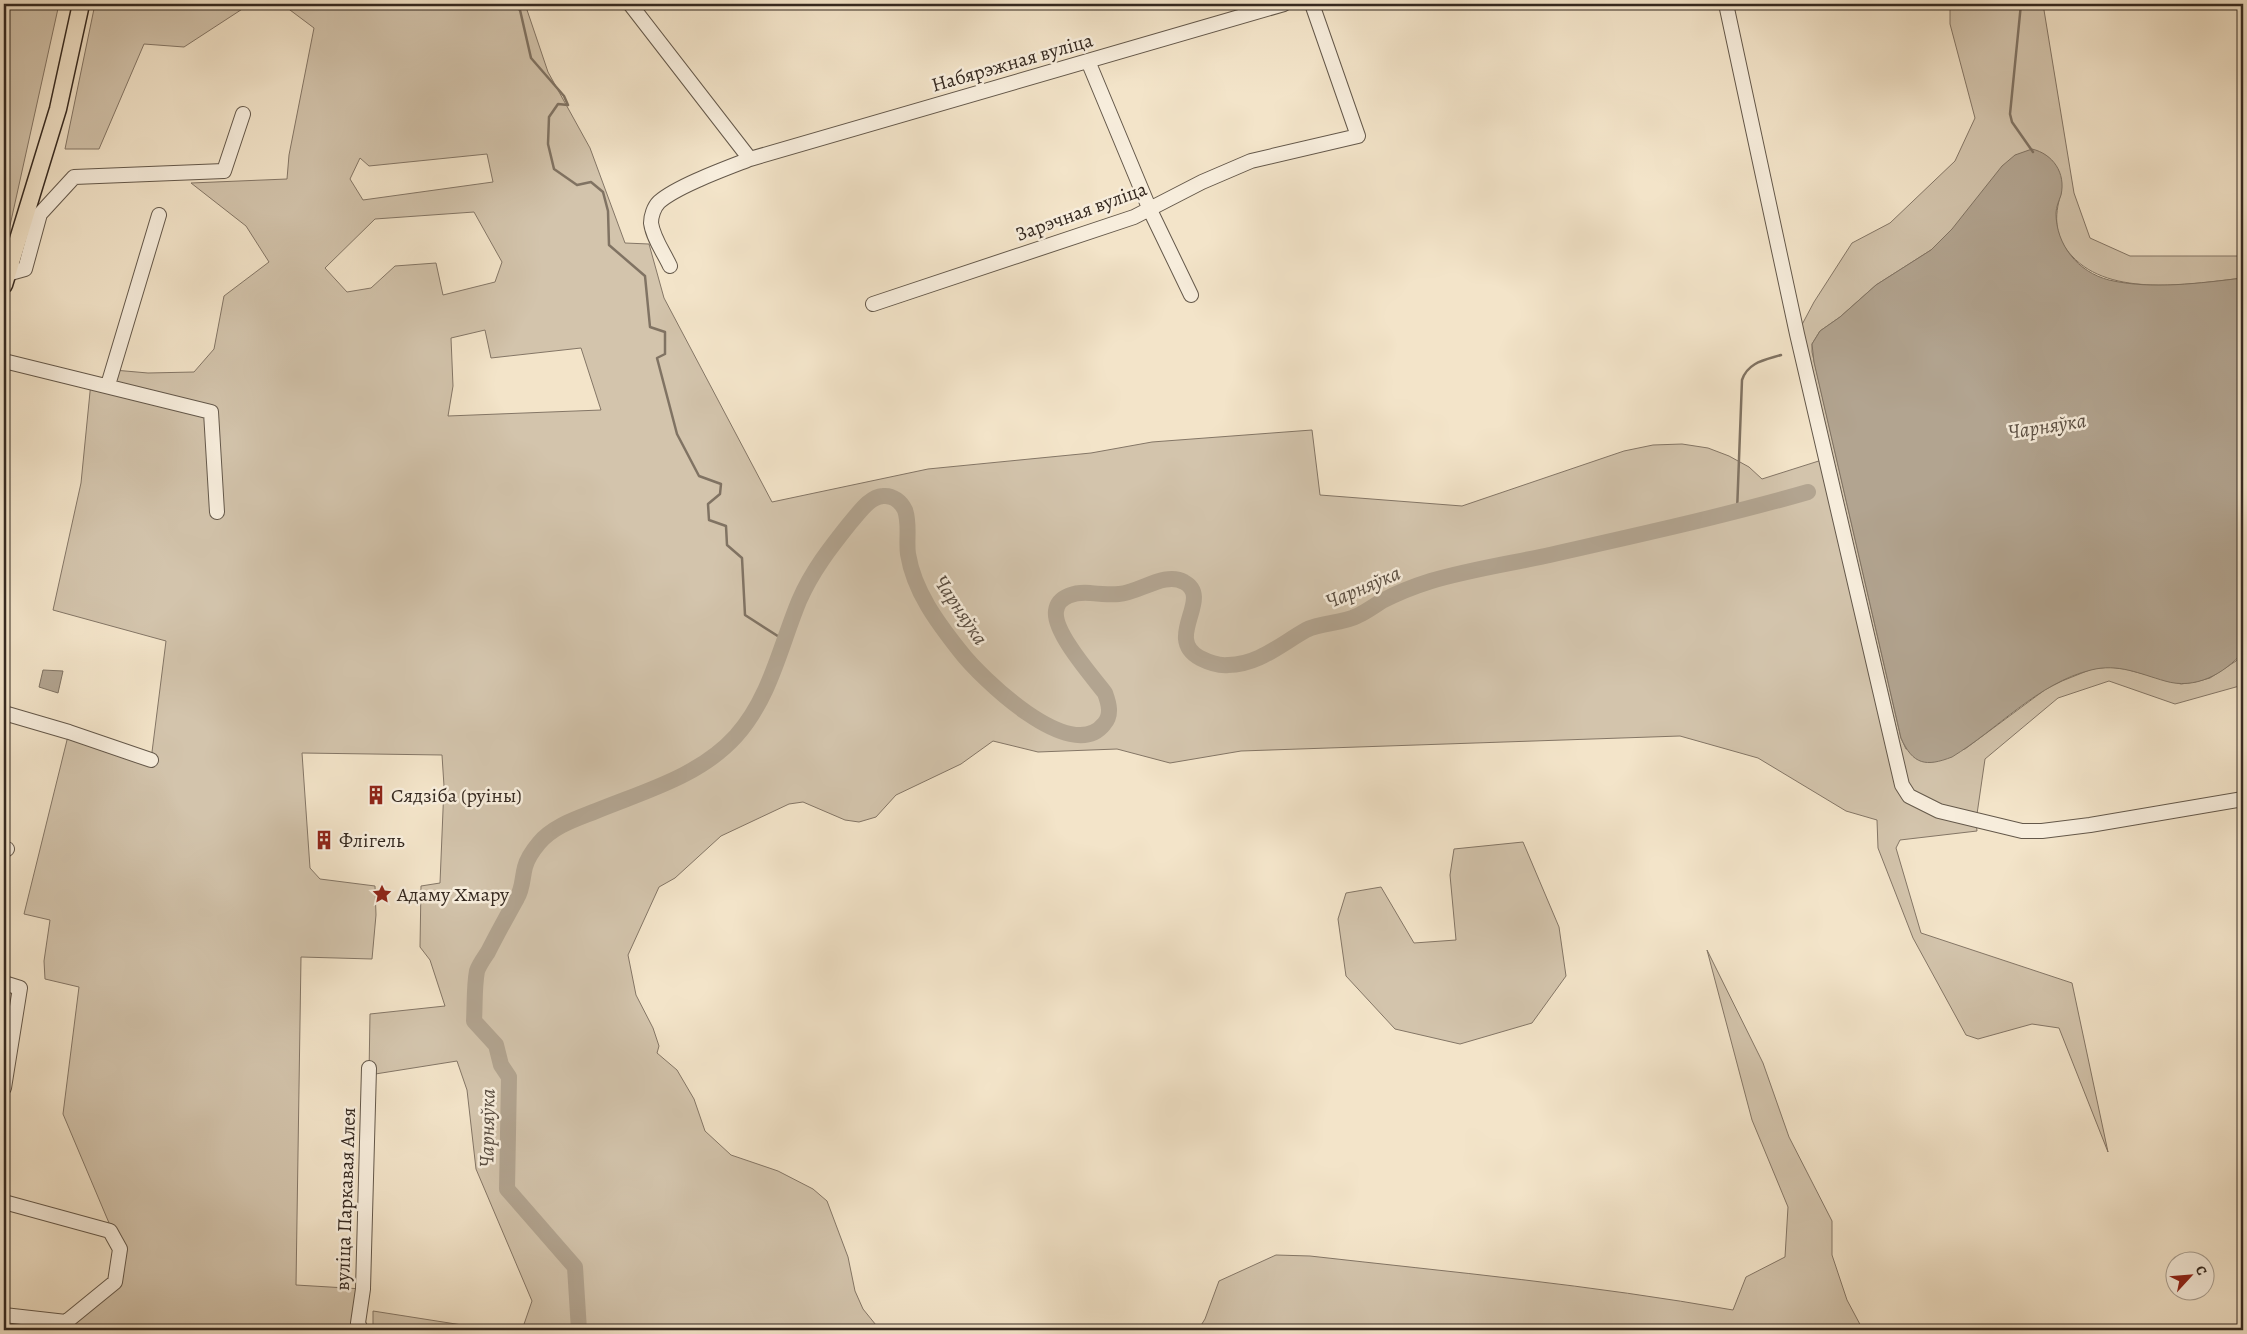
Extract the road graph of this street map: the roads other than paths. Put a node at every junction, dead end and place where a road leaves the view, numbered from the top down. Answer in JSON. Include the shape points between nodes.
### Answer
{"nodes":[{"id":1,"x":81,"y":4,"type":"edge"},
{"id":2,"x":630,"y":4,"type":"edge"},
{"id":3,"x":1284,"y":4,"type":"edge"},
{"id":4,"x":1312,"y":4,"type":"edge"},
{"id":5,"x":1726,"y":4,"type":"edge"},
{"id":6,"x":1088,"y":61,"type":"junction"},
{"id":7,"x":242,"y":114,"type":"dead end"},
{"id":8,"x":750,"y":159,"type":"junction"},
{"id":9,"x":1150,"y":210,"type":"junction"},
{"id":10,"x":159,"y":215,"type":"dead end"},
{"id":11,"x":670,"y":266,"type":"dead end"},
{"id":12,"x":6,"y":279,"type":"edge"},
{"id":13,"x":1191,"y":295,"type":"dead end"},
{"id":14,"x":873,"y":304,"type":"dead end"},
{"id":15,"x":4,"y":361,"type":"edge"},
{"id":16,"x":108,"y":385,"type":"junction"},
{"id":17,"x":217,"y":512,"type":"dead end"},
{"id":18,"x":4,"y":713,"type":"edge"},
{"id":19,"x":151,"y":760,"type":"dead end"},
{"id":20,"x":2243,"y":799,"type":"edge"},
{"id":21,"x":4,"y":983,"type":"edge"},
{"id":22,"x":369,"y":1068,"type":"dead end"},
{"id":23,"x":4,"y":1088,"type":"edge"},
{"id":24,"x":4,"y":1202,"type":"edge"},
{"id":25,"x":4,"y":1315,"type":"edge"},
{"id":26,"x":360,"y":1330,"type":"edge"}],
"edges":[{"from":1,"to":12,"type":"main road","via":[[58,109]]},
{"from":2,"to":8,"type":"street"},
{"from":3,"to":6,"type":"street","name":"Набярэжная вуліца"},
{"from":4,"to":9,"type":"street","name":"Зарэчная вуліца","via":[[1358,136],[1251,161]]},
{"from":5,"to":20,"type":"street","via":[[1797,334],[1902,785],[1909,796],[1939,812],[2022,831],[2068,829]]},
{"from":6,"to":8,"type":"street","name":"Набярэжная вуліца"},
{"from":6,"to":9,"type":"street"},
{"from":7,"to":12,"type":"street","via":[[224,171],[74,177],[40,214],[25,269]]},
{"from":8,"to":11,"type":"street","name":"Набярэжная вуліца","via":[[660,201],[652,214],[654,233]]},
{"from":9,"to":13,"type":"street"},
{"from":9,"to":14,"type":"street","name":"Зарэчная вуліца"},
{"from":10,"to":16,"type":"street"},
{"from":15,"to":16,"type":"street"},
{"from":16,"to":17,"type":"street","via":[[212,412]]},
{"from":18,"to":19,"type":"street"},
{"from":21,"to":23,"type":"street","via":[[20,988]]},
{"from":22,"to":26,"type":"street","name":"вуліца Паркавая Алея"},
{"from":24,"to":25,"type":"street","via":[[110,1231],[120,1249],[115,1282],[66,1322]]}]}
